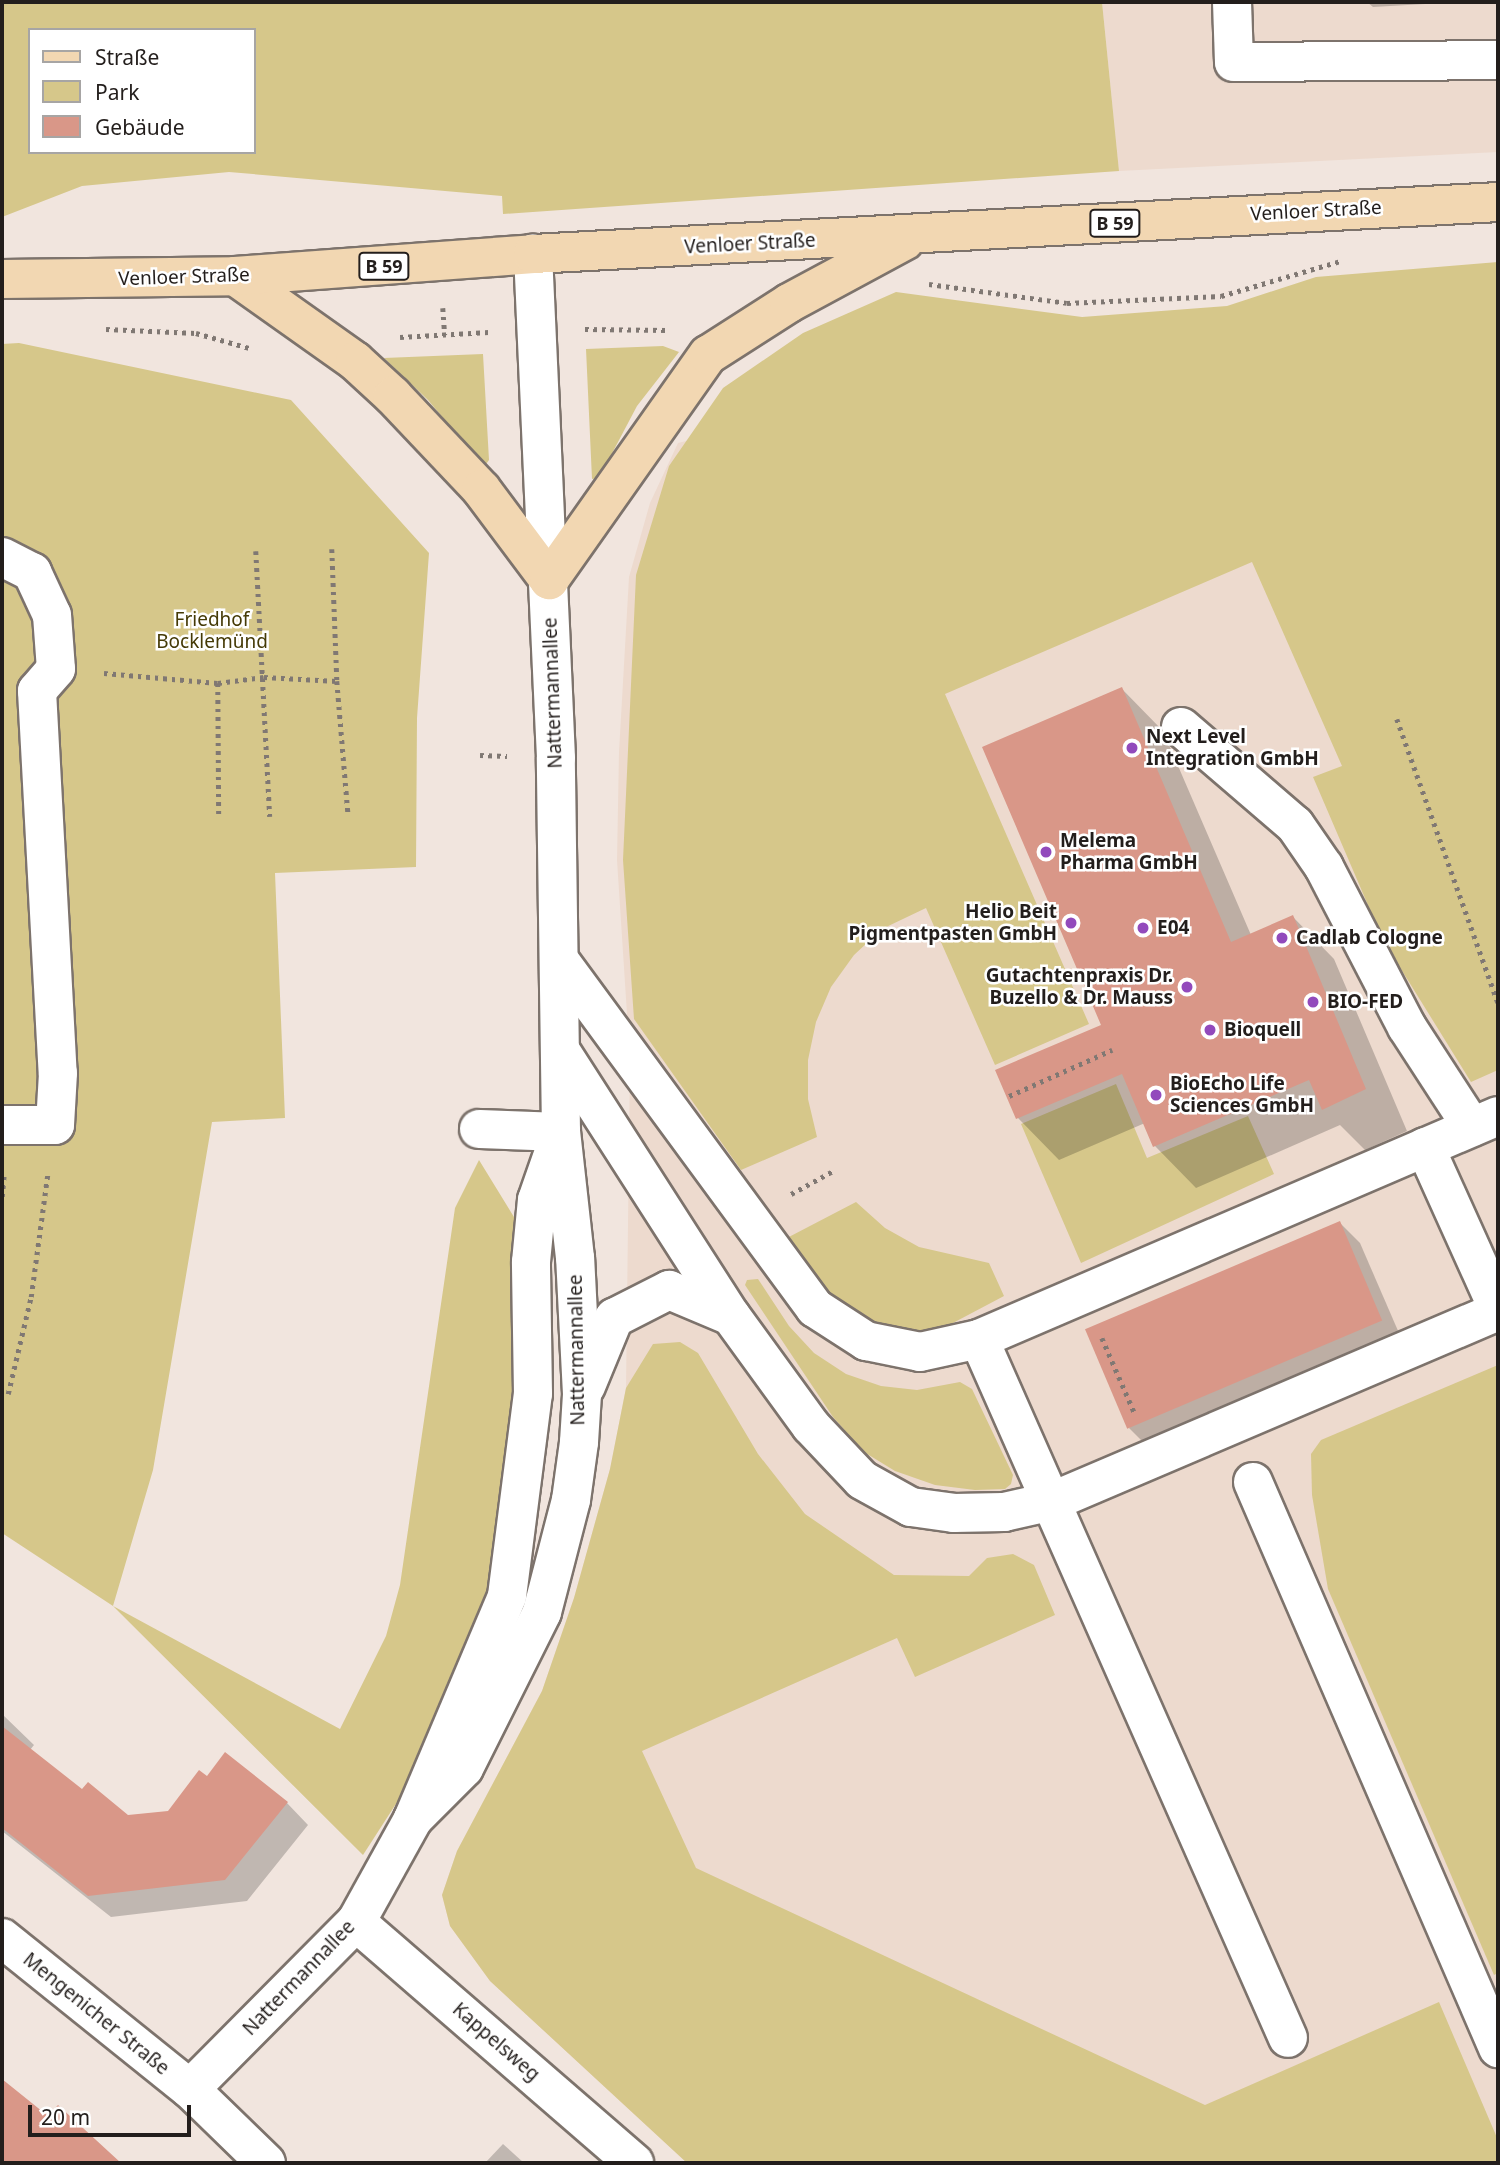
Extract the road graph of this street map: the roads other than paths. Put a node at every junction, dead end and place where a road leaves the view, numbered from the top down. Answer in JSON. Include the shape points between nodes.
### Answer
{"nodes":[{"id":1,"x":1232,"y":2,"type":"edge"},
{"id":2,"x":1498,"y":60,"type":"edge"},
{"id":3,"x":1498,"y":202,"type":"edge"},
{"id":4,"x":915,"y":235,"type":"junction"},
{"id":5,"x":533,"y":254,"type":"junction"},
{"id":6,"x":235,"y":276,"type":"junction"},
{"id":7,"x":2,"y":279,"type":"edge"},
{"id":8,"x":2,"y":557,"type":"edge"},
{"id":9,"x":549,"y":580,"type":"junction"},
{"id":10,"x":1181,"y":727,"type":"dead end"},
{"id":11,"x":560,"y":961,"type":"junction"},
{"id":12,"x":562,"y":1053,"type":"junction"},
{"id":13,"x":1485,"y":1122,"type":"edge"},
{"id":14,"x":2,"y":1125,"type":"edge"},
{"id":15,"x":479,"y":1129,"type":"dead end"},
{"id":16,"x":561,"y":1132,"type":"junction"},
{"id":17,"x":1425,"y":1147,"type":"junction"},
{"id":18,"x":1498,"y":1310,"type":"edge"},
{"id":19,"x":731,"y":1317,"type":"junction"},
{"id":20,"x":979,"y":1339,"type":"junction"},
{"id":21,"x":582,"y":1394,"type":"junction"},
{"id":22,"x":1253,"y":1482,"type":"dead end"},
{"id":23,"x":1053,"y":1502,"type":"junction"},
{"id":24,"x":413,"y":1819,"type":"junction"},
{"id":25,"x":356,"y":1922,"type":"junction"},
{"id":26,"x":2,"y":1938,"type":"edge"},
{"id":27,"x":1288,"y":2038,"type":"dead end"},
{"id":28,"x":1498,"y":2048,"type":"edge"},
{"id":29,"x":190,"y":2090,"type":"junction"},
{"id":30,"x":266,"y":2163,"type":"edge"},
{"id":31,"x":634,"y":2163,"type":"edge"}],
"edges":[{"from":1,"to":2,"type":"street","via":[[1234,62]]},
{"from":3,"to":4,"type":"main road","name":"Venloer Straße","number":"B 59"},
{"from":4,"to":5,"type":"main road","name":"Venloer Straße","number":"B 59"},
{"from":4,"to":9,"type":"main road","via":[[789,303],[708,355]]},
{"from":5,"to":6,"type":"main road","name":"Venloer Straße","number":"B 59"},
{"from":5,"to":9,"type":"street","name":"Nattermannallee"},
{"from":6,"to":7,"type":"main road","name":"Venloer Straße","number":"B 59"},
{"from":6,"to":9,"type":"main road","via":[[355,361],[393,396],[481,489]]},
{"from":8,"to":14,"type":"street","via":[[32,572],[52,615],[56,669],[37,691],[58,1073],[55,1125]]},
{"from":9,"to":11,"type":"street","name":"Nattermannallee"},
{"from":10,"to":13,"type":"street","via":[[1295,825],[1324,867],[1407,1027]]},
{"from":11,"to":12,"type":"street","name":"Nattermannallee"},
{"from":11,"to":20,"type":"street","via":[[815,1308],[866,1341],[920,1352]]},
{"from":12,"to":16,"type":"street","name":"Nattermannallee"},
{"from":12,"to":19,"type":"street"},
{"from":13,"to":17,"type":"street"},
{"from":15,"to":16,"type":"street"},
{"from":16,"to":21,"type":"street","name":"Nattermannallee"},
{"from":16,"to":24,"type":"street","name":"Nattermannallee","via":[[537,1200],[531,1262],[533,1394],[507,1596]]},
{"from":17,"to":18,"type":"street"},
{"from":17,"to":20,"type":"street"},
{"from":18,"to":23,"type":"street"},
{"from":19,"to":21,"type":"street","via":[[669,1290],[614,1318]]},
{"from":19,"to":23,"type":"street","via":[[811,1426],[862,1480],[911,1507],[954,1513],[1004,1512]]},
{"from":20,"to":23,"type":"street"},
{"from":21,"to":24,"type":"street","name":"Nattermannallee","via":[[571,1500],[542,1612],[464,1768]]},
{"from":22,"to":28,"type":"street"},
{"from":23,"to":27,"type":"street"},
{"from":24,"to":25,"type":"street","name":"Nattermannallee"},
{"from":25,"to":29,"type":"street","name":"Nattermannallee"},
{"from":25,"to":31,"type":"street","name":"Kappelsweg"},
{"from":26,"to":29,"type":"street","name":"Mengenicher Straße"},
{"from":29,"to":30,"type":"street","name":"Mengenicher Straße"}]}
